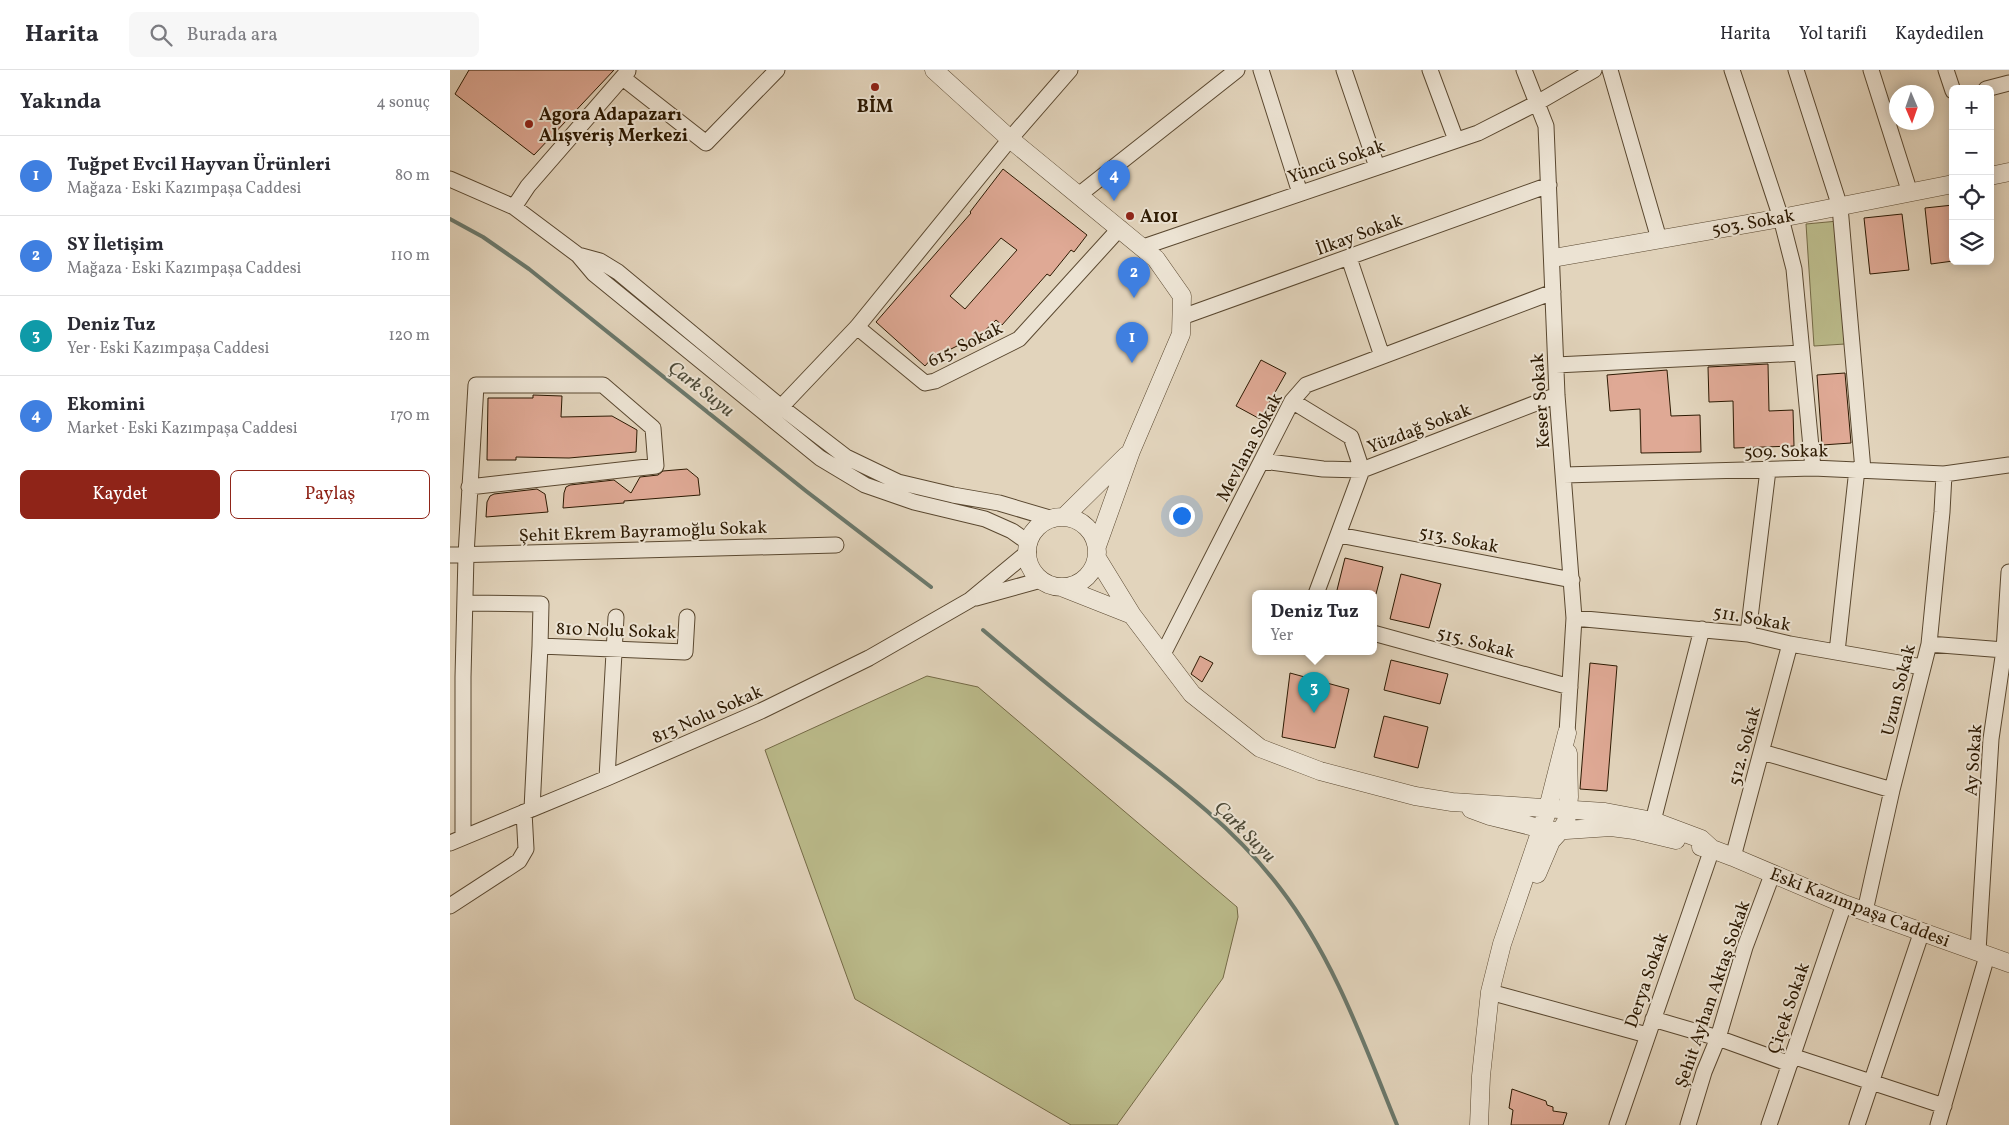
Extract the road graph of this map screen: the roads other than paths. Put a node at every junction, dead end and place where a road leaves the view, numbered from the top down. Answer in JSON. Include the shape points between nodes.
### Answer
{"nodes":[{"id":1,"x":777,"y":70,"type":"edge"},
{"id":2,"x":934,"y":70,"type":"edge"},
{"id":3,"x":1070,"y":70,"type":"edge"},
{"id":4,"x":1237,"y":70,"type":"edge"},
{"id":5,"x":1261,"y":70,"type":"edge"},
{"id":6,"x":1344,"y":70,"type":"edge"},
{"id":7,"x":1430,"y":70,"type":"edge"},
{"id":8,"x":1524,"y":70,"type":"edge"},
{"id":9,"x":1594,"y":70,"type":"edge"},
{"id":10,"x":1610,"y":70,"type":"edge"},
{"id":11,"x":1732,"y":70,"type":"edge"},
{"id":12,"x":1796,"y":70,"type":"edge"},
{"id":13,"x":1871,"y":70,"type":"edge"},
{"id":14,"x":1946,"y":70,"type":"edge"},
{"id":15,"x":626,"y":74,"type":"edge"},
{"id":16,"x":2009,"y":83,"type":"edge"},
{"id":17,"x":1951,"y":85,"type":"edge"},
{"id":18,"x":1994,"y":87,"type":"edge"},
{"id":19,"x":1537,"y":103,"type":"junction"},
{"id":20,"x":1010,"y":139,"type":"junction"},
{"id":21,"x":1456,"y":140,"type":"junction"},
{"id":22,"x":1378,"y":167,"type":"junction"},
{"id":23,"x":2009,"y":172,"type":"edge"},
{"id":24,"x":1994,"y":175,"type":"edge"},
{"id":25,"x":450,"y":179,"type":"edge"},
{"id":26,"x":1549,"y":185,"type":"junction"},
{"id":27,"x":1949,"y":185,"type":"edge"},
{"id":28,"x":1910,"y":193,"type":"junction"},
{"id":29,"x":1080,"y":194,"type":"junction"},
{"id":30,"x":1300,"y":194,"type":"junction"},
{"id":31,"x":514,"y":207,"type":"junction"},
{"id":32,"x":1840,"y":207,"type":"junction"},
{"id":33,"x":1781,"y":218,"type":"junction"},
{"id":34,"x":1120,"y":228,"type":"junction"},
{"id":35,"x":1659,"y":239,"type":"junction"},
{"id":36,"x":1143,"y":247,"type":"junction"},
{"id":37,"x":578,"y":255,"type":"junction"},
{"id":38,"x":1349,"y":258,"type":"junction"},
{"id":39,"x":1553,"y":258,"type":"junction"},
{"id":40,"x":1553,"y":292,"type":"junction"},
{"id":41,"x":1182,"y":317,"type":"junction"},
{"id":42,"x":856,"y":328,"type":"junction"},
{"id":43,"x":1802,"y":353,"type":"junction"},
{"id":44,"x":1382,"y":356,"type":"junction"},
{"id":45,"x":1556,"y":365,"type":"junction"},
{"id":46,"x":1557,"y":395,"type":"junction"},
{"id":47,"x":1292,"y":401,"type":"junction"},
{"id":48,"x":781,"y":408,"type":"junction"},
{"id":49,"x":1130,"y":451,"type":"junction"},
{"id":50,"x":1262,"y":461,"type":"junction"},
{"id":51,"x":2009,"y":465,"type":"edge"},
{"id":52,"x":1813,"y":468,"type":"junction"},
{"id":53,"x":1362,"y":470,"type":"junction"},
{"id":54,"x":1768,"y":470,"type":"junction"},
{"id":55,"x":1860,"y":470,"type":"junction"},
{"id":56,"x":1944,"y":474,"type":"junction"},
{"id":57,"x":1564,"y":475,"type":"junction"},
{"id":58,"x":469,"y":487,"type":"junction"},
{"id":59,"x":1059,"y":518,"type":"junction"},
{"id":60,"x":1339,"y":535,"type":"junction"},
{"id":61,"x":836,"y":545,"type":"dead end"},
{"id":62,"x":1028,"y":548,"type":"junction"},
{"id":63,"x":1097,"y":552,"type":"junction"},
{"id":64,"x":450,"y":555,"type":"edge"},
{"id":65,"x":466,"y":555,"type":"junction"},
{"id":66,"x":2009,"y":572,"type":"edge"},
{"id":67,"x":1041,"y":580,"type":"junction"},
{"id":68,"x":1572,"y":580,"type":"junction"},
{"id":69,"x":1060,"y":587,"type":"junction"},
{"id":70,"x":1318,"y":590,"type":"edge"},
{"id":71,"x":970,"y":600,"type":"junction"},
{"id":72,"x":466,"y":603,"type":"junction"},
{"id":73,"x":1132,"y":615,"type":"junction"},
{"id":74,"x":616,"y":617,"type":"dead end"},
{"id":75,"x":687,"y":617,"type":"dead end"},
{"id":76,"x":1574,"y":618,"type":"junction"},
{"id":77,"x":1702,"y":629,"type":"junction"},
{"id":78,"x":1748,"y":634,"type":"junction"},
{"id":79,"x":1377,"y":635,"type":"edge"},
{"id":80,"x":1790,"y":644,"type":"junction"},
{"id":81,"x":1928,"y":644,"type":"junction"},
{"id":82,"x":540,"y":646,"type":"junction"},
{"id":83,"x":615,"y":649,"type":"junction"},
{"id":84,"x":2004,"y":650,"type":"junction"},
{"id":85,"x":1837,"y":652,"type":"junction"},
{"id":86,"x":1162,"y":656,"type":"junction"},
{"id":87,"x":1922,"y":667,"type":"junction"},
{"id":88,"x":456,"y":677,"type":"edge"},
{"id":89,"x":1570,"y":687,"type":"junction"},
{"id":90,"x":1567,"y":733,"type":"junction"},
{"id":91,"x":1762,"y":752,"type":"junction"},
{"id":92,"x":607,"y":778,"type":"junction"},
{"id":93,"x":1892,"y":790,"type":"junction"},
{"id":94,"x":1452,"y":802,"type":"junction"},
{"id":95,"x":1549,"y":807,"type":"junction"},
{"id":96,"x":1568,"y":809,"type":"junction"},
{"id":97,"x":528,"y":811,"type":"junction"},
{"id":98,"x":1653,"y":821,"type":"junction"},
{"id":99,"x":1542,"y":828,"type":"junction"},
{"id":100,"x":1561,"y":830,"type":"junction"},
{"id":101,"x":457,"y":840,"type":"edge"},
{"id":102,"x":1712,"y":849,"type":"junction"},
{"id":103,"x":1733,"y":857,"type":"junction"},
{"id":104,"x":1772,"y":875,"type":"junction"},
{"id":105,"x":1844,"y":904,"type":"junction"},
{"id":106,"x":450,"y":906,"type":"edge"},
{"id":107,"x":1865,"y":911,"type":"junction"},
{"id":108,"x":1922,"y":931,"type":"junction"},
{"id":109,"x":1983,"y":954,"type":"junction"},
{"id":110,"x":2009,"y":963,"type":"edge"},
{"id":111,"x":1496,"y":974,"type":"junction"},
{"id":112,"x":1490,"y":992,"type":"junction"},
{"id":113,"x":1653,"y":1019,"type":"junction"},
{"id":114,"x":1647,"y":1035,"type":"junction"},
{"id":115,"x":1718,"y":1038,"type":"junction"},
{"id":116,"x":1791,"y":1060,"type":"junction"},
{"id":117,"x":1871,"y":1082,"type":"junction"},
{"id":118,"x":1944,"y":1106,"type":"junction"},
{"id":119,"x":1479,"y":1125,"type":"edge"},
{"id":120,"x":1617,"y":1125,"type":"edge"},
{"id":121,"x":1688,"y":1125,"type":"edge"},
{"id":122,"x":1769,"y":1125,"type":"edge"},
{"id":123,"x":1857,"y":1125,"type":"edge"},
{"id":124,"x":1938,"y":1125,"type":"edge"}],
"edges":[{"from":1,"to":15,"type":"street","via":[[706,143]]},
{"from":2,"to":20,"type":"street"},
{"from":3,"to":20,"type":"street"},
{"from":4,"to":29,"type":"street"},
{"from":5,"to":30,"type":"street"},
{"from":6,"to":22,"type":"street"},
{"from":7,"to":21,"type":"street"},
{"from":8,"to":19,"type":"street","name":"Keser Sokak"},
{"from":9,"to":19,"type":"street","name":"Yüncü Sokak"},
{"from":10,"to":35,"type":"street"},
{"from":11,"to":33,"type":"street"},
{"from":12,"to":32,"type":"street"},
{"from":13,"to":28,"type":"street"},
{"from":14,"to":17,"type":"street"},
{"from":15,"to":31,"type":"street","via":[[528,186]]},
{"from":16,"to":18,"type":"street"},
{"from":19,"to":21,"type":"street","name":"Yüncü Sokak","via":[[1478,133]]},
{"from":19,"to":26,"type":"street","name":"Keser Sokak","via":[[1546,126]]},
{"from":20,"to":29,"type":"street"},
{"from":20,"to":42,"type":"street"},
{"from":21,"to":22,"type":"street","name":"Yüncü Sokak"},
{"from":22,"to":30,"type":"street","name":"Yüncü Sokak"},
{"from":23,"to":24,"type":"street"},
{"from":25,"to":31,"type":"street"},
{"from":26,"to":38,"type":"street","name":"İlkay Sokak"},
{"from":26,"to":39,"type":"street","name":"Keser Sokak"},
{"from":27,"to":28,"type":"street","name":"503. Sokak"},
{"from":28,"to":32,"type":"street","name":"503. Sokak"},
{"from":29,"to":34,"type":"street"},
{"from":30,"to":36,"type":"street","name":"Yüncü Sokak"},
{"from":31,"to":37,"type":"street"},
{"from":32,"to":33,"type":"street","name":"503. Sokak"},
{"from":32,"to":55,"type":"street"},
{"from":33,"to":35,"type":"street","name":"503. Sokak"},
{"from":33,"to":43,"type":"street","via":[[1794,269]]},
{"from":34,"to":36,"type":"street"},
{"from":34,"to":42,"type":"street","name":"615. Sokak","via":[[1019,339],[935,381],[925,383]]},
{"from":35,"to":39,"type":"street","name":"503. Sokak"},
{"from":36,"to":41,"type":"street","via":[[1156,259],[1182,296]]},
{"from":37,"to":48,"type":"street","via":[[618,272]]},
{"from":37,"to":62,"type":"street","via":[[594,274],[820,458],[865,485],[914,502],[985,519],[1012,531]]},
{"from":38,"to":41,"type":"street","name":"İlkay Sokak"},
{"from":38,"to":44,"type":"street"},
{"from":39,"to":40,"type":"street","name":"Keser Sokak"},
{"from":40,"to":44,"type":"street","name":"Mevlana Sokak"},
{"from":40,"to":45,"type":"street","name":"Keser Sokak"},
{"from":41,"to":49,"type":"street","via":[[1181,334]]},
{"from":42,"to":48,"type":"street"},
{"from":43,"to":45,"type":"street"},
{"from":43,"to":52,"type":"street"},
{"from":44,"to":47,"type":"street","name":"Mevlana Sokak","via":[[1306,385]]},
{"from":45,"to":46,"type":"street","name":"Keser Sokak"},
{"from":46,"to":53,"type":"street","name":"Yüzdağ Sokak"},
{"from":46,"to":57,"type":"street","name":"Keser Sokak"},
{"from":47,"to":50,"type":"street","name":"Mevlana Sokak"},
{"from":47,"to":53,"type":"street","via":[[1351,437]]},
{"from":48,"to":59,"type":"street","via":[[846,456],[898,482]]},
{"from":49,"to":59,"type":"street"},
{"from":49,"to":63,"type":"street"},
{"from":50,"to":53,"type":"street"},
{"from":50,"to":86,"type":"street","name":"Mevlana Sokak"},
{"from":51,"to":56,"type":"street","name":"509. Sokak"},
{"from":52,"to":54,"type":"street","name":"509. Sokak"},
{"from":52,"to":55,"type":"street","name":"509. Sokak"},
{"from":53,"to":60,"type":"street","name":"Yüzdağ Sokak"},
{"from":54,"to":57,"type":"street","name":"509. Sokak"},
{"from":54,"to":78,"type":"street"},
{"from":55,"to":56,"type":"street","name":"509. Sokak"},
{"from":55,"to":85,"type":"street"},
{"from":56,"to":81,"type":"street","name":"Uzun Sokak"},
{"from":57,"to":68,"type":"street","name":"Keser Sokak"},
{"from":58,"to":58,"type":"street","via":[[476,385],[603,385],[653,428],[656,466]]},
{"from":58,"to":65,"type":"street"},
{"from":59,"to":62,"type":"street","via":[[1042,524],[1034,532]]},
{"from":59,"to":63,"type":"street","via":[[1076,520],[1086,526],[1093,535]]},
{"from":60,"to":68,"type":"street","name":"513. Sokak"},
{"from":60,"to":70,"type":"street","name":"Yüzdağ Sokak"},
{"from":61,"to":65,"type":"street","name":"Şehit Ekrem Bayramoğlu Sokak"},
{"from":62,"to":67,"type":"street","via":[[1029,562]]},
{"from":62,"to":71,"type":"street"},
{"from":63,"to":69,"type":"street","via":[[1088,576],[1070,586]]},
{"from":63,"to":73,"type":"street","name":"Eski Kazımpaşa Caddesi"},
{"from":64,"to":65,"type":"street","name":"Şehit Ekrem Bayramoğlu Sokak"},
{"from":65,"to":72,"type":"street"},
{"from":66,"to":84,"type":"street","name":"Ay Sokak"},
{"from":67,"to":69,"type":"street"},
{"from":67,"to":71,"type":"street"},
{"from":68,"to":76,"type":"street","name":"Keser Sokak"},
{"from":69,"to":73,"type":"street"},
{"from":71,"to":92,"type":"street","name":"813 Nolu Sokak","via":[[861,662],[761,711]]},
{"from":72,"to":82,"type":"street","name":"810 Nolu Sokak","via":[[541,604]]},
{"from":72,"to":88,"type":"street"},
{"from":73,"to":86,"type":"street","name":"Eski Kazımpaşa Caddesi"},
{"from":74,"to":83,"type":"street"},
{"from":75,"to":83,"type":"street","name":"810 Nolu Sokak","via":[[685,652]]},
{"from":76,"to":77,"type":"street","name":"511. Sokak"},
{"from":76,"to":89,"type":"street","name":"Keser Sokak"},
{"from":77,"to":78,"type":"street","name":"511. Sokak"},
{"from":77,"to":98,"type":"street"},
{"from":78,"to":80,"type":"street","name":"511. Sokak"},
{"from":79,"to":89,"type":"street","name":"515. Sokak"},
{"from":80,"to":85,"type":"street","name":"511. Sokak"},
{"from":80,"to":91,"type":"street","name":"512. Sokak"},
{"from":81,"to":84,"type":"street"},
{"from":81,"to":87,"type":"street","name":"Uzun Sokak"},
{"from":82,"to":83,"type":"street","name":"810 Nolu Sokak"},
{"from":82,"to":97,"type":"street"},
{"from":83,"to":92,"type":"street"},
{"from":84,"to":109,"type":"street","name":"Ay Sokak","via":[[1992,739]]},
{"from":85,"to":87,"type":"street","name":"511. Sokak"},
{"from":86,"to":94,"type":"street","name":"Eski Kazımpaşa Caddesi","via":[[1192,694],[1260,748],[1320,771],[1414,796]]},
{"from":87,"to":93,"type":"street","name":"Uzun Sokak"},
{"from":88,"to":101,"type":"street"},
{"from":89,"to":90,"type":"street","name":"Keser Sokak"},
{"from":90,"to":95,"type":"street"},
{"from":90,"to":96,"type":"street"},
{"from":91,"to":93,"type":"street"},
{"from":91,"to":103,"type":"street","name":"512. Sokak"},
{"from":92,"to":97,"type":"street","name":"813 Nolu Sokak"},
{"from":93,"to":107,"type":"street","name":"Uzun Sokak"},
{"from":94,"to":95,"type":"street","name":"Eski Kazımpaşa Caddesi"},
{"from":94,"to":99,"type":"street","name":"Eski Kazımpaşa Caddesi","via":[[1490,816]]},
{"from":95,"to":96,"type":"street","name":"Eski Kazımpaşa Caddesi"},
{"from":95,"to":99,"type":"street"},
{"from":96,"to":98,"type":"street","name":"Eski Kazımpaşa Caddesi"},
{"from":96,"to":100,"type":"street"},
{"from":97,"to":101,"type":"street","name":"813 Nolu Sokak"},
{"from":97,"to":106,"type":"street","via":[[526,849],[519,861]]},
{"from":98,"to":102,"type":"street","name":"Eski Kazımpaşa Caddesi","via":[[1701,839]]},
{"from":99,"to":100,"type":"street","name":"Eski Kazımpaşa Caddesi"},
{"from":99,"to":111,"type":"street","via":[[1502,944]]},
{"from":100,"to":102,"type":"street","name":"Eski Kazımpaşa Caddesi","via":[[1611,827]]},
{"from":100,"to":111,"type":"street","via":[[1551,841]]},
{"from":102,"to":103,"type":"street","name":"Eski Kazımpaşa Caddesi"},
{"from":102,"to":113,"type":"street","name":"Derya Sokak"},
{"from":103,"to":104,"type":"street","name":"Eski Kazımpaşa Caddesi"},
{"from":104,"to":105,"type":"street","name":"Eski Kazımpaşa Caddesi"},
{"from":104,"to":115,"type":"street","name":"Şehit Ayhan Aktaş Sokak"},
{"from":105,"to":107,"type":"street","name":"Eski Kazımpaşa Caddesi"},
{"from":105,"to":116,"type":"street","name":"Çiçek Sokak"},
{"from":107,"to":108,"type":"street","name":"Eski Kazımpaşa Caddesi"},
{"from":108,"to":109,"type":"street","name":"Eski Kazımpaşa Caddesi"},
{"from":108,"to":117,"type":"street"},
{"from":109,"to":110,"type":"street","name":"Eski Kazımpaşa Caddesi"},
{"from":109,"to":118,"type":"street","name":"Ay Sokak"},
{"from":111,"to":112,"type":"street"},
{"from":112,"to":114,"type":"street"},
{"from":112,"to":119,"type":"street"},
{"from":113,"to":114,"type":"street","name":"Derya Sokak"},
{"from":113,"to":115,"type":"street"},
{"from":114,"to":120,"type":"street","name":"Derya Sokak"},
{"from":115,"to":116,"type":"street"},
{"from":115,"to":121,"type":"street","name":"Şehit Ayhan Aktaş Sokak"},
{"from":116,"to":117,"type":"street"},
{"from":116,"to":122,"type":"street","name":"Çiçek Sokak"},
{"from":117,"to":118,"type":"street"},
{"from":117,"to":123,"type":"street"},
{"from":118,"to":124,"type":"street","name":"Ay Sokak"}]}
